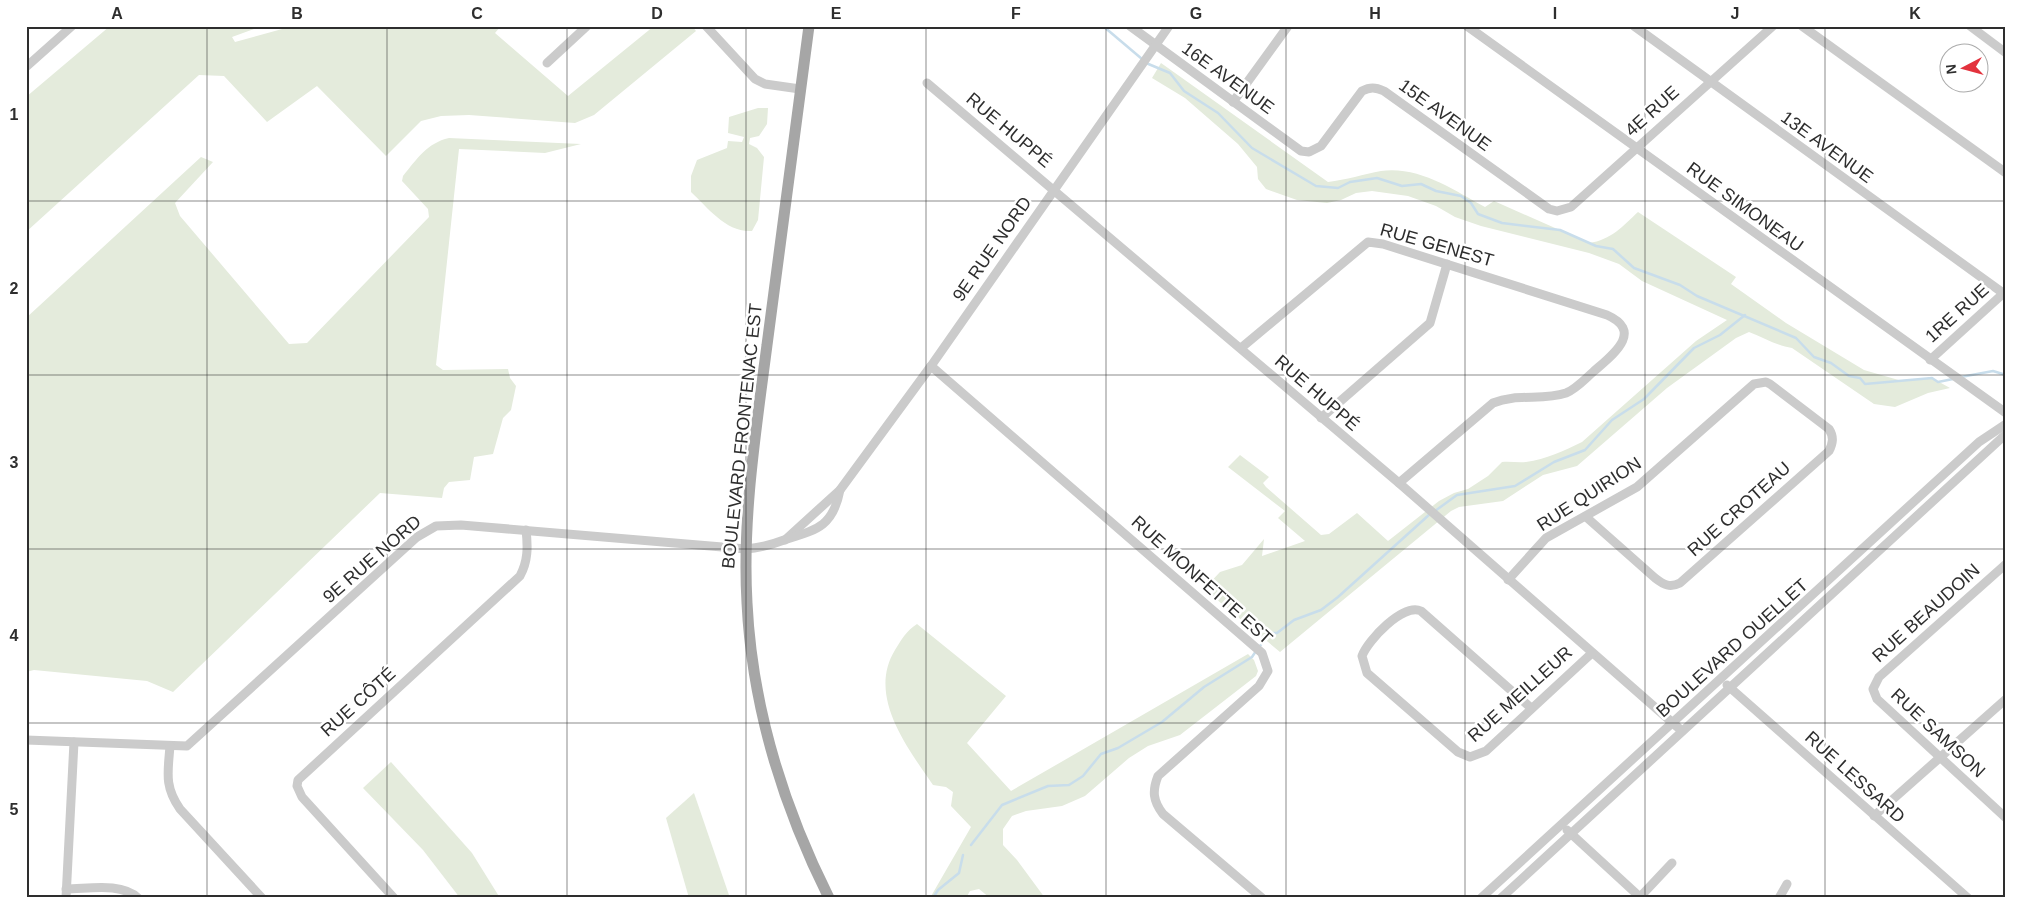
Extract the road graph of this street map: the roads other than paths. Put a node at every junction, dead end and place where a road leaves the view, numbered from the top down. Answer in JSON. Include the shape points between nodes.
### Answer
{"nodes":[{"id":1,"x":72,"y":26,"type":"edge"},
{"id":2,"x":587,"y":26,"type":"edge"},
{"id":3,"x":706,"y":26,"type":"edge"},
{"id":4,"x":808,"y":26,"type":"edge"},
{"id":5,"x":1130,"y":26,"type":"edge"},
{"id":6,"x":1169,"y":26,"type":"edge"},
{"id":7,"x":1288,"y":26,"type":"edge"},
{"id":8,"x":1466,"y":26,"type":"edge"},
{"id":9,"x":1634,"y":26,"type":"edge"},
{"id":10,"x":1773,"y":26,"type":"edge"},
{"id":11,"x":1802,"y":26,"type":"edge"},
{"id":12,"x":1970,"y":26,"type":"edge"},
{"id":13,"x":1156,"y":45,"type":"junction"},
{"id":14,"x":2006,"y":52,"type":"edge"},
{"id":15,"x":546,"y":63,"type":"dead end"},
{"id":16,"x":26,"y":67,"type":"edge"},
{"id":17,"x":1709,"y":82,"type":"junction"},
{"id":18,"x":928,"y":83,"type":"dead end"},
{"id":19,"x":800,"y":89,"type":"junction"},
{"id":20,"x":1233,"y":102,"type":"junction"},
{"id":21,"x":1635,"y":148,"type":"junction"},
{"id":22,"x":1309,"y":152,"type":"joint"},
{"id":23,"x":2006,"y":172,"type":"edge"},
{"id":24,"x":1054,"y":188,"type":"junction"},
{"id":25,"x":1549,"y":209,"type":"joint"},
{"id":26,"x":1447,"y":264,"type":"junction"},
{"id":27,"x":2004,"y":292,"type":"edge"},
{"id":28,"x":1241,"y":348,"type":"junction"},
{"id":29,"x":1930,"y":360,"type":"junction"},
{"id":30,"x":930,"y":366,"type":"junction"},
{"id":31,"x":1760,"y":382,"type":"joint"},
{"id":32,"x":2006,"y":413,"type":"edge"},
{"id":33,"x":1321,"y":418,"type":"junction"},
{"id":34,"x":2006,"y":424,"type":"edge"},
{"id":35,"x":2006,"y":434,"type":"edge"},
{"id":36,"x":1399,"y":483,"type":"junction"},
{"id":37,"x":840,"y":490,"type":"junction"},
{"id":38,"x":1585,"y":516,"type":"junction"},
{"id":39,"x":526,"y":530,"type":"junction"},
{"id":40,"x":785,"y":540,"type":"junction"},
{"id":41,"x":746,"y":549,"type":"junction"},
{"id":42,"x":2006,"y":564,"type":"edge"},
{"id":43,"x":1508,"y":580,"type":"junction"},
{"id":44,"x":1592,"y":653,"type":"junction"},
{"id":45,"x":1721,"y":680,"type":"junction"},
{"id":46,"x":1730,"y":688,"type":"junction"},
{"id":47,"x":1873,"y":690,"type":"joint"},
{"id":48,"x":2006,"y":699,"type":"edge"},
{"id":49,"x":1531,"y":708,"type":"junction"},
{"id":50,"x":1673,"y":724,"type":"junction"},
{"id":51,"x":1682,"y":731,"type":"junction"},
{"id":52,"x":26,"y":740,"type":"edge"},
{"id":53,"x":74,"y":742,"type":"junction"},
{"id":54,"x":170,"y":746,"type":"junction"},
{"id":55,"x":1940,"y":757,"type":"junction"},
{"id":56,"x":1874,"y":816,"type":"junction"},
{"id":57,"x":2006,"y":818,"type":"edge"},
{"id":58,"x":1561,"y":825,"type":"junction"},
{"id":59,"x":1571,"y":834,"type":"junction"},
{"id":60,"x":1672,"y":863,"type":"dead end"},
{"id":61,"x":1787,"y":884,"type":"dead end"},
{"id":62,"x":66,"y":893,"type":"edge"},
{"id":63,"x":1640,"y":897,"type":"edge"},
{"id":64,"x":138,"y":898,"type":"edge"},
{"id":65,"x":262,"y":898,"type":"edge"},
{"id":66,"x":394,"y":898,"type":"edge"},
{"id":67,"x":829,"y":898,"type":"edge"},
{"id":68,"x":1262,"y":898,"type":"edge"},
{"id":69,"x":1481,"y":898,"type":"edge"},
{"id":70,"x":1501,"y":898,"type":"edge"},
{"id":71,"x":1779,"y":898,"type":"edge"},
{"id":72,"x":1968,"y":898,"type":"edge"}],
"edges":[{"from":1,"to":16,"type":"street"},
{"from":2,"to":15,"type":"street"},
{"from":3,"to":19,"type":"street","via":[[755,79],[765,84]]},
{"from":4,"to":19,"type":"main road","name":"BOULEVARD FRONTENAC EST"},
{"from":5,"to":13,"type":"street","name":"16E AVENUE"},
{"from":6,"to":13,"type":"street","name":"9E RUE NORD"},
{"from":7,"to":20,"type":"street"},
{"from":8,"to":21,"type":"street","name":"RUE SIMONEAU"},
{"from":9,"to":17,"type":"street","name":"13E AVENUE"},
{"from":10,"to":17,"type":"street","name":"4E RUE"},
{"from":11,"to":23,"type":"street"},
{"from":12,"to":14,"type":"street"},
{"from":13,"to":20,"type":"street","name":"16E AVENUE"},
{"from":13,"to":24,"type":"street","name":"9E RUE NORD"},
{"from":17,"to":21,"type":"street","name":"4E RUE"},
{"from":17,"to":27,"type":"street","name":"13E AVENUE"},
{"from":18,"to":24,"type":"street","name":"RUE HUPPÉ"},
{"from":19,"to":41,"type":"main road","name":"BOULEVARD FRONTENAC EST","via":[[761,390]]},
{"from":20,"to":22,"type":"street","name":"16E AVENUE","via":[[1301,151]]},
{"from":21,"to":25,"type":"street","name":"4E RUE","via":[[1571,206],[1557,211]]},
{"from":21,"to":29,"type":"street","name":"RUE SIMONEAU"},
{"from":22,"to":25,"type":"street","name":"15E AVENUE","via":[[1321,146],[1362,91],[1376,88]]},
{"from":24,"to":28,"type":"street","name":"RUE HUPPÉ"},
{"from":24,"to":30,"type":"street","name":"9E RUE NORD"},
{"from":26,"to":28,"type":"street","name":"RUE GENEST","via":[[1368,242]]},
{"from":26,"to":33,"type":"street","via":[[1430,323]]},
{"from":26,"to":36,"type":"street","name":"RUE GENEST","via":[[1606,315],[1622,328],[1623,343],[1574,389],[1562,394],[1513,397],[1494,403]]},
{"from":27,"to":29,"type":"street","name":"1RE RUE"},
{"from":28,"to":33,"type":"street","name":"RUE HUPPÉ"},
{"from":29,"to":32,"type":"street","name":"RUE SIMONEAU"},
{"from":30,"to":37,"type":"street","name":"9E RUE NORD"},
{"from":30,"to":68,"type":"street","name":"RUE MONFETTE EST","via":[[1262,653],[1268,670],[1259,686],[1162,773],[1154,787],[1156,805],[1163,814]]},
{"from":31,"to":38,"type":"street","name":"RUE QUIRION","via":[[1637,487]]},
{"from":31,"to":38,"type":"street","name":"RUE CROTEAU","via":[[1770,384],[1829,429],[1832,445],[1680,583],[1673,586],[1661,582]]},
{"from":33,"to":36,"type":"street","name":"RUE HUPPÉ"},
{"from":34,"to":45,"type":"street","name":"BOULEVARD OUELLET","via":[[1979,442]]},
{"from":35,"to":46,"type":"street","name":"BOULEVARD OUELLET"},
{"from":36,"to":43,"type":"street","name":"RUE HUPPÉ"},
{"from":37,"to":40,"type":"street","name":"9E RUE NORD"},
{"from":37,"to":40,"type":"street","name":"9E RUE NORD","via":[[838,504],[821,526]]},
{"from":38,"to":43,"type":"street","name":"RUE QUIRION","via":[[1546,538]]},
{"from":39,"to":41,"type":"street","name":"9E RUE NORD"},
{"from":39,"to":54,"type":"street","name":"9E RUE NORD","via":[[451,525],[430,528],[194,741],[187,746]]},
{"from":39,"to":66,"type":"street","name":"RUE CÔTÉ","via":[[527,560],[520,576],[298,780],[302,797]]},
{"from":40,"to":41,"type":"street","name":"9E RUE NORD","via":[[766,547]]},
{"from":41,"to":67,"type":"main road","name":"BOULEVARD FRONTENAC EST","via":[[748,624],[763,717],[787,799]]},
{"from":42,"to":47,"type":"street","name":"RUE BEAUDOIN","via":[[1879,677]]},
{"from":43,"to":44,"type":"street","name":"RUE HUPPÉ"},
{"from":44,"to":49,"type":"street","name":"RUE MEILLEUR"},
{"from":44,"to":50,"type":"street","name":"RUE HUPPÉ"},
{"from":45,"to":46,"type":"street","name":"RUE LESSARD"},
{"from":45,"to":50,"type":"street","name":"BOULEVARD OUELLET"},
{"from":46,"to":51,"type":"street","name":"BOULEVARD OUELLET"},
{"from":46,"to":56,"type":"street","name":"RUE LESSARD"},
{"from":47,"to":55,"type":"street","name":"RUE SAMSON","via":[[1877,699]]},
{"from":48,"to":55,"type":"street"},
{"from":49,"to":49,"type":"street","name":"RUE MEILLEUR","via":[[1421,611],[1410,609],[1400,613],[1367,645],[1362,656],[1364,668],[1458,752],[1470,757],[1486,751]]},
{"from":50,"to":51,"type":"street","name":"RUE HUPPÉ"},
{"from":50,"to":58,"type":"street","name":"BOULEVARD OUELLET"},
{"from":51,"to":59,"type":"street","name":"BOULEVARD OUELLET"},
{"from":52,"to":53,"type":"street","name":"9E RUE NORD"},
{"from":53,"to":54,"type":"street","name":"9E RUE NORD"},
{"from":53,"to":62,"type":"street"},
{"from":54,"to":65,"type":"street","via":[[168,781],[171,796]]},
{"from":55,"to":56,"type":"street"},
{"from":55,"to":57,"type":"street","name":"RUE SAMSON"},
{"from":56,"to":72,"type":"street","name":"RUE LESSARD"},
{"from":58,"to":59,"type":"street"},
{"from":58,"to":69,"type":"street","name":"BOULEVARD OUELLET"},
{"from":59,"to":63,"type":"street"},
{"from":59,"to":70,"type":"street","name":"BOULEVARD OUELLET"},
{"from":60,"to":63,"type":"street"},
{"from":61,"to":71,"type":"street"},
{"from":62,"to":64,"type":"street","via":[[118,888]]}]}
